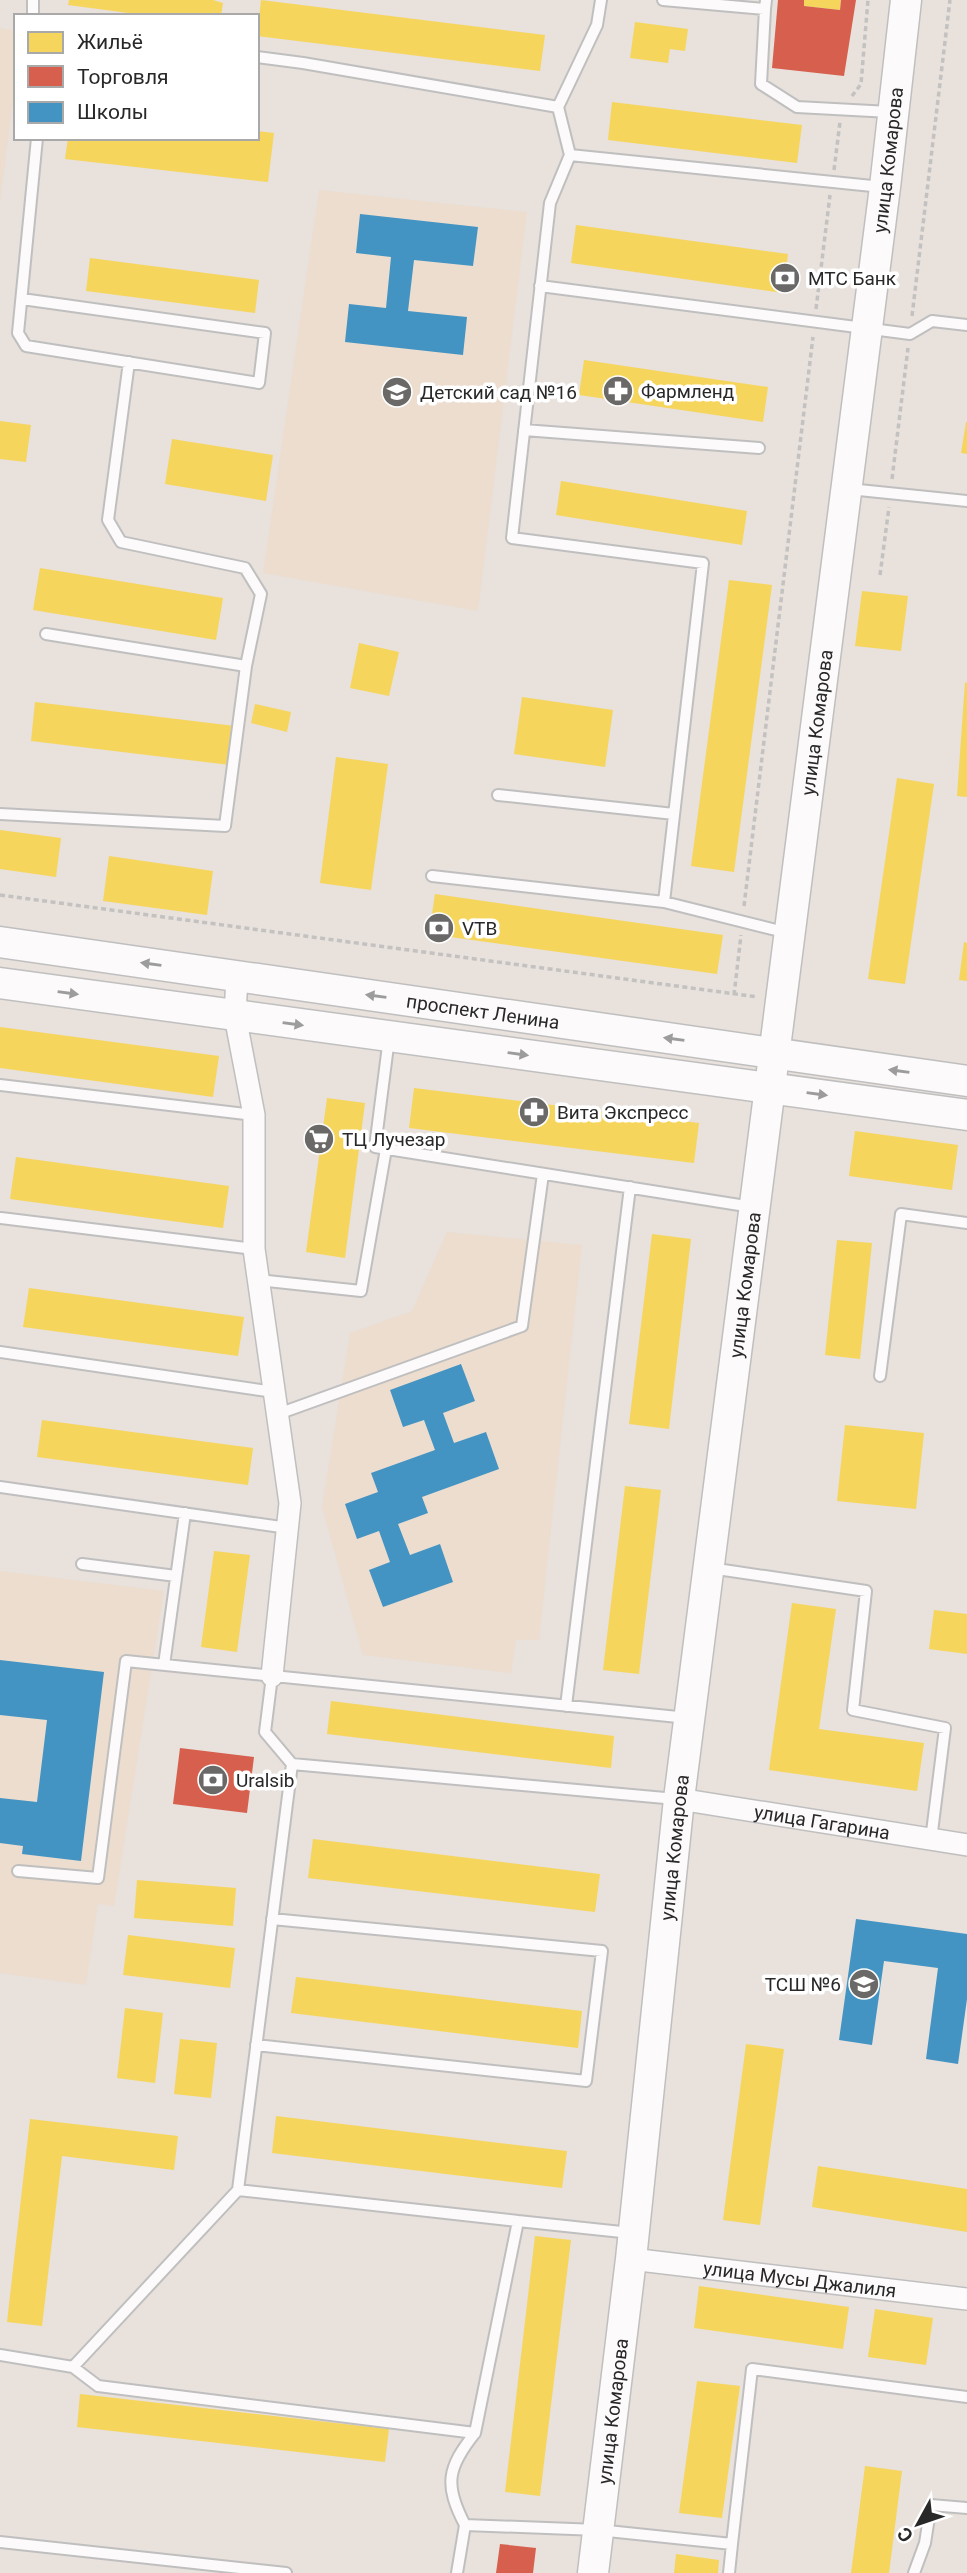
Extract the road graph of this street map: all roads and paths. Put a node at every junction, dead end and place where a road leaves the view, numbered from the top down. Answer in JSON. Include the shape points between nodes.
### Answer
{"nodes":[{"id":1,"x":601,"y":0,"type":"edge"},
{"id":2,"x":663,"y":0,"type":"edge"},
{"id":3,"x":868,"y":0,"type":"edge"},
{"id":4,"x":906,"y":0,"type":"edge"},
{"id":5,"x":950,"y":0,"type":"edge"},
{"id":6,"x":700,"y":2,"type":"edge"},
{"id":7,"x":766,"y":4,"type":"edge"},
{"id":8,"x":259,"y":57,"type":"edge"},
{"id":9,"x":558,"y":107,"type":"junction"},
{"id":10,"x":842,"y":109,"type":"junction"},
{"id":11,"x":893,"y":112,"type":"junction"},
{"id":12,"x":37,"y":140,"type":"edge"},
{"id":13,"x":570,"y":155,"type":"junction"},
{"id":14,"x":832,"y":182,"type":"junction"},
{"id":15,"x":885,"y":187,"type":"junction"},
{"id":16,"x":540,"y":286,"type":"junction"},
{"id":17,"x":22,"y":299,"type":"junction"},
{"id":18,"x":815,"y":322,"type":"junction"},
{"id":19,"x":967,"y":325,"type":"edge"},
{"id":20,"x":867,"y":328,"type":"junction"},
{"id":21,"x":910,"y":334,"type":"junction"},
{"id":22,"x":129,"y":362,"type":"junction"},
{"id":23,"x":524,"y":430,"type":"junction"},
{"id":24,"x":758,"y":448,"type":"dead end"},
{"id":25,"x":846,"y":488,"type":"junction"},
{"id":26,"x":891,"y":493,"type":"junction"},
{"id":27,"x":967,"y":501,"type":"edge"},
{"id":28,"x":880,"y":575,"type":"dead end"},
{"id":29,"x":46,"y":634,"type":"dead end"},
{"id":30,"x":246,"y":666,"type":"junction"},
{"id":31,"x":499,"y":795,"type":"dead end"},
{"id":32,"x":0,"y":814,"type":"edge"},
{"id":33,"x":674,"y":814,"type":"junction"},
{"id":34,"x":432,"y":876,"type":"dead end"},
{"id":35,"x":0,"y":895,"type":"edge"},
{"id":36,"x":664,"y":902,"type":"junction"},
{"id":37,"x":742,"y":922,"type":"junction"},
{"id":38,"x":789,"y":934,"type":"junction"},
{"id":39,"x":0,"y":943,"type":"edge"},
{"id":40,"x":237,"y":976,"type":"junction"},
{"id":41,"x":0,"y":983,"type":"edge"},
{"id":42,"x":734,"y":995,"type":"junction"},
{"id":43,"x":760,"y":997,"type":"dead end"},
{"id":44,"x":235,"y":1016,"type":"junction"},
{"id":45,"x":389,"y":1037,"type":"junction"},
{"id":46,"x":774,"y":1053,"type":"junction"},
{"id":47,"x":967,"y":1081,"type":"edge"},
{"id":48,"x":0,"y":1085,"type":"edge"},
{"id":49,"x":769,"y":1088,"type":"junction"},
{"id":50,"x":254,"y":1115,"type":"junction"},
{"id":51,"x":967,"y":1115,"type":"edge"},
{"id":52,"x":386,"y":1149,"type":"junction"},
{"id":53,"x":543,"y":1174,"type":"junction"},
{"id":54,"x":630,"y":1188,"type":"junction"},
{"id":55,"x":754,"y":1207,"type":"junction"},
{"id":56,"x":2,"y":1218,"type":"edge"},
{"id":57,"x":967,"y":1223,"type":"edge"},
{"id":58,"x":254,"y":1249,"type":"junction"},
{"id":59,"x":258,"y":1280,"type":"junction"},
{"id":60,"x":0,"y":1352,"type":"edge"},
{"id":61,"x":880,"y":1376,"type":"dead end"},
{"id":62,"x":274,"y":1392,"type":"junction"},
{"id":63,"x":278,"y":1414,"type":"junction"},
{"id":64,"x":0,"y":1487,"type":"edge"},
{"id":65,"x":185,"y":1513,"type":"junction"},
{"id":66,"x":288,"y":1528,"type":"junction"},
{"id":67,"x":82,"y":1564,"type":"dead end"},
{"id":68,"x":708,"y":1568,"type":"junction"},
{"id":69,"x":176,"y":1576,"type":"junction"},
{"id":70,"x":164,"y":1665,"type":"junction"},
{"id":71,"x":272,"y":1676,"type":"junction"},
{"id":72,"x":566,"y":1706,"type":"junction"},
{"id":73,"x":689,"y":1718,"type":"junction"},
{"id":74,"x":292,"y":1764,"type":"junction"},
{"id":75,"x":679,"y":1799,"type":"junction"},
{"id":76,"x":931,"y":1840,"type":"junction"},
{"id":77,"x":967,"y":1845,"type":"edge"},
{"id":78,"x":18,"y":1871,"type":"dead end"},
{"id":79,"x":272,"y":1919,"type":"junction"},
{"id":80,"x":256,"y":2045,"type":"junction"},
{"id":81,"x":238,"y":2190,"type":"junction"},
{"id":82,"x":518,"y":2221,"type":"junction"},
{"id":83,"x":632,"y":2246,"type":"junction"},
{"id":84,"x":967,"y":2300,"type":"edge"},
{"id":85,"x":0,"y":2355,"type":"edge"},
{"id":86,"x":73,"y":2367,"type":"junction"},
{"id":87,"x":967,"y":2397,"type":"edge"},
{"id":88,"x":475,"y":2433,"type":"junction"},
{"id":89,"x":967,"y":2508,"type":"edge"},
{"id":90,"x":465,"y":2525,"type":"junction"},
{"id":91,"x":598,"y":2530,"type":"junction"},
{"id":92,"x":0,"y":2543,"type":"edge"},
{"id":93,"x":732,"y":2544,"type":"junction"},
{"id":94,"x":286,"y":2573,"type":"edge"},
{"id":95,"x":457,"y":2573,"type":"edge"},
{"id":96,"x":593,"y":2573,"type":"edge"},
{"id":97,"x":729,"y":2573,"type":"edge"},
{"id":98,"x":914,"y":2573,"type":"edge"}],
"edges":[{"from":1,"to":9,"type":"lane","via":[[597,25]]},
{"from":2,"to":6,"type":"lane"},
{"from":3,"to":10,"type":"path","via":[[860,84]]},
{"from":4,"to":11,"type":"street","name":"улица Комарова"},
{"from":5,"to":21,"type":"path"},
{"from":6,"to":7,"type":"lane"},
{"from":7,"to":10,"type":"lane","via":[[761,83],[797,107]]},
{"from":8,"to":9,"type":"lane"},
{"from":9,"to":13,"type":"lane"},
{"from":10,"to":11,"type":"lane"},
{"from":10,"to":14,"type":"path"},
{"from":11,"to":15,"type":"street","name":"улица Комарова"},
{"from":12,"to":17,"type":"lane"},
{"from":13,"to":14,"type":"lane"},
{"from":13,"to":16,"type":"lane","via":[[550,203]]},
{"from":14,"to":15,"type":"lane"},
{"from":14,"to":18,"type":"path"},
{"from":15,"to":20,"type":"street","name":"улица Комарова"},
{"from":16,"to":18,"type":"lane"},
{"from":16,"to":23,"type":"lane"},
{"from":17,"to":22,"type":"lane","via":[[18,333],[26,346]]},
{"from":17,"to":22,"type":"lane","via":[[265,333],[259,383]]},
{"from":18,"to":20,"type":"lane"},
{"from":18,"to":37,"type":"path"},
{"from":19,"to":21,"type":"lane","via":[[932,321]]},
{"from":20,"to":21,"type":"lane"},
{"from":20,"to":25,"type":"street","name":"улица Комарова"},
{"from":21,"to":26,"type":"path"},
{"from":22,"to":30,"type":"lane","via":[[108,520],[121,542],[245,568],[261,594]]},
{"from":23,"to":24,"type":"lane"},
{"from":23,"to":33,"type":"lane","via":[[512,538],[703,563]]},
{"from":25,"to":26,"type":"lane"},
{"from":25,"to":38,"type":"street","name":"улица Комарова"},
{"from":26,"to":27,"type":"lane"},
{"from":26,"to":28,"type":"path"},
{"from":29,"to":30,"type":"lane"},
{"from":30,"to":32,"type":"lane","via":[[225,826]]},
{"from":31,"to":33,"type":"lane"},
{"from":33,"to":36,"type":"lane"},
{"from":34,"to":36,"type":"lane"},
{"from":35,"to":42,"type":"path"},
{"from":36,"to":37,"type":"lane"},
{"from":37,"to":38,"type":"lane"},
{"from":37,"to":42,"type":"path"},
{"from":38,"to":46,"type":"street","name":"улица Комарова"},
{"from":40,"to":39,"type":"street","name":"проспект Ленина","one_way":true},
{"from":40,"to":44,"type":"street"},
{"from":46,"to":40,"type":"street","name":"проспект Ленина","one_way":true},
{"from":41,"to":44,"type":"street","name":"проспект Ленина","one_way":true},
{"from":42,"to":43,"type":"path"},
{"from":44,"to":45,"type":"street","name":"проспект Ленина","one_way":true},
{"from":44,"to":50,"type":"street"},
{"from":45,"to":49,"type":"street","name":"проспект Ленина","one_way":true},
{"from":45,"to":52,"type":"lane","via":[[375,1147]]},
{"from":47,"to":46,"type":"street","name":"проспект Ленина","one_way":true},
{"from":46,"to":49,"type":"street","name":"улица Комарова"},
{"from":48,"to":50,"type":"lane"},
{"from":49,"to":51,"type":"street","name":"проспект Ленина","one_way":true},
{"from":49,"to":55,"type":"street","name":"улица Комарова"},
{"from":50,"to":58,"type":"street"},
{"from":52,"to":53,"type":"lane"},
{"from":52,"to":59,"type":"lane","via":[[361,1291]]},
{"from":53,"to":54,"type":"lane"},
{"from":53,"to":63,"type":"lane","via":[[522,1326]]},
{"from":54,"to":55,"type":"lane"},
{"from":54,"to":72,"type":"lane"},
{"from":55,"to":68,"type":"street","name":"улица Комарова"},
{"from":56,"to":58,"type":"lane"},
{"from":57,"to":61,"type":"lane","via":[[901,1214]]},
{"from":58,"to":59,"type":"street"},
{"from":59,"to":62,"type":"street"},
{"from":60,"to":62,"type":"lane"},
{"from":62,"to":63,"type":"street"},
{"from":63,"to":66,"type":"street","via":[[290,1503]]},
{"from":64,"to":65,"type":"lane"},
{"from":65,"to":66,"type":"lane"},
{"from":65,"to":69,"type":"lane"},
{"from":66,"to":71,"type":"street"},
{"from":67,"to":69,"type":"lane"},
{"from":68,"to":73,"type":"street","name":"улица Комарова"},
{"from":68,"to":76,"type":"lane","via":[[866,1591],[853,1710],[945,1728]]},
{"from":69,"to":70,"type":"lane"},
{"from":70,"to":71,"type":"lane"},
{"from":70,"to":78,"type":"lane","via":[[126,1661],[98,1878]]},
{"from":71,"to":72,"type":"lane"},
{"from":71,"to":74,"type":"lane","via":[[265,1732]]},
{"from":72,"to":73,"type":"lane"},
{"from":73,"to":75,"type":"street","name":"улица Комарова"},
{"from":74,"to":75,"type":"lane"},
{"from":74,"to":79,"type":"lane"},
{"from":75,"to":76,"type":"street","name":"улица Гагарина"},
{"from":75,"to":83,"type":"street","name":"улица Комарова"},
{"from":76,"to":77,"type":"street","name":"улица Гагарина"},
{"from":79,"to":80,"type":"lane"},
{"from":79,"to":80,"type":"lane","via":[[602,1951],[586,2081]]},
{"from":80,"to":81,"type":"lane"},
{"from":81,"to":82,"type":"lane"},
{"from":81,"to":86,"type":"lane"},
{"from":82,"to":83,"type":"lane"},
{"from":82,"to":88,"type":"lane"},
{"from":83,"to":84,"type":"street","name":"улица Мусы Джалиля"},
{"from":83,"to":91,"type":"street","name":"улица Комарова"},
{"from":85,"to":86,"type":"lane"},
{"from":86,"to":88,"type":"lane","via":[[97,2386]]},
{"from":87,"to":93,"type":"lane","via":[[752,2369]]},
{"from":88,"to":90,"type":"lane","via":[[454,2464],[451,2481],[453,2501]]},
{"from":89,"to":98,"type":"lane","via":[[931,2505]]},
{"from":90,"to":91,"type":"lane"},
{"from":90,"to":95,"type":"lane"},
{"from":91,"to":93,"type":"lane"},
{"from":91,"to":96,"type":"street","name":"улица Комарова"},
{"from":92,"to":94,"type":"lane"},
{"from":93,"to":97,"type":"lane"}]}
